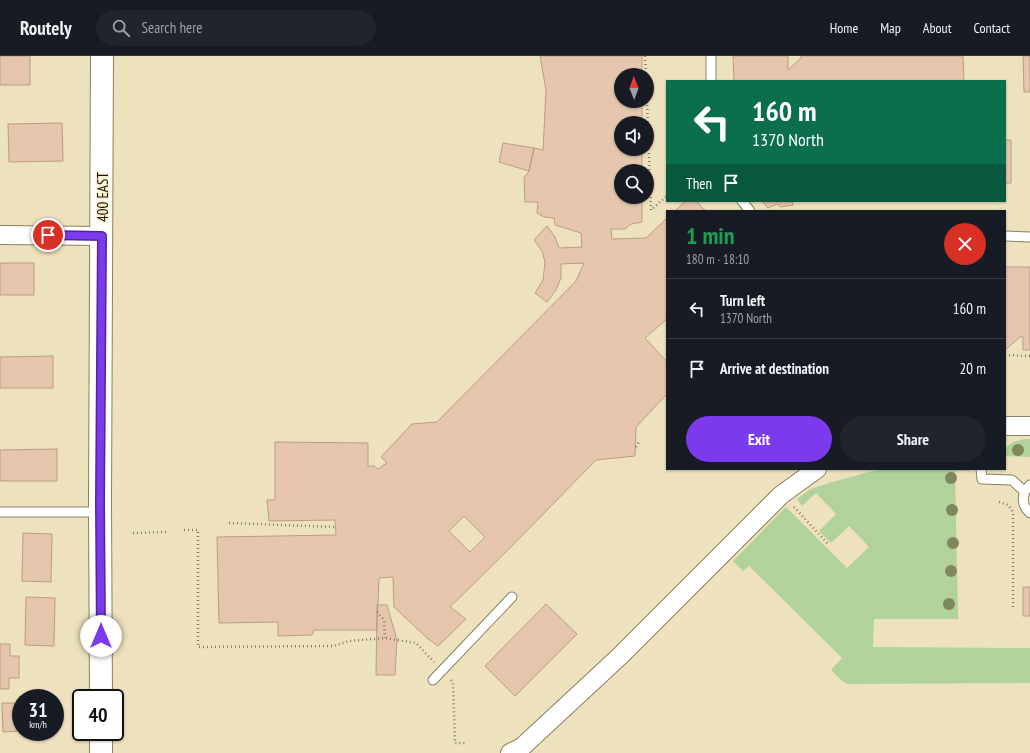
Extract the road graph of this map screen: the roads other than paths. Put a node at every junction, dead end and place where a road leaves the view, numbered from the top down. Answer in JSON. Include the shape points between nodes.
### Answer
{"nodes":[{"id":1,"x":102,"y":56,"type":"edge"},
{"id":2,"x":710,"y":56,"type":"edge"},
{"id":3,"x":711,"y":80,"type":"edge"},
{"id":4,"x":743,"y":202,"type":"edge"},
{"id":5,"x":749,"y":210,"type":"edge"},
{"id":6,"x":0,"y":235,"type":"edge"},
{"id":7,"x":102,"y":236,"type":"junction"},
{"id":8,"x":1006,"y":236,"type":"edge"},
{"id":9,"x":1030,"y":237,"type":"edge"},
{"id":10,"x":1006,"y":426,"type":"edge"},
{"id":11,"x":1030,"y":426,"type":"edge"},
{"id":12,"x":816,"y":470,"type":"edge"},
{"id":13,"x":981,"y":470,"type":"edge"},
{"id":14,"x":1027,"y":488,"type":"edge"},
{"id":15,"x":0,"y":512,"type":"edge"},
{"id":16,"x":100,"y":512,"type":"junction"},
{"id":17,"x":1030,"y":513,"type":"edge"},
{"id":18,"x":512,"y":597,"type":"dead end"},
{"id":19,"x":433,"y":680,"type":"dead end"},
{"id":20,"x":101,"y":689,"type":"edge"},
{"id":21,"x":101,"y":741,"type":"edge"},
{"id":22,"x":101,"y":753,"type":"edge"},
{"id":23,"x":510,"y":753,"type":"edge"}],
"edges":[{"from":1,"to":7,"type":"street","name":"400 EAST"},
{"from":2,"to":3,"type":"lane"},
{"from":4,"to":5,"type":"lane"},
{"from":6,"to":7,"type":"street"},
{"from":7,"to":16,"type":"street","name":"400 EAST"},
{"from":8,"to":9,"type":"lane"},
{"from":10,"to":11,"type":"street"},
{"from":12,"to":23,"type":"street","via":[[781,495],[605,671],[522,747]]},
{"from":13,"to":14,"type":"lane","via":[[982,479],[1012,480]]},
{"from":14,"to":17,"type":"lane","via":[[1023,502]]},
{"from":15,"to":16,"type":"lane"},
{"from":16,"to":20,"type":"street","name":"400 EAST"},
{"from":18,"to":19,"type":"lane"},
{"from":21,"to":22,"type":"street"}]}
